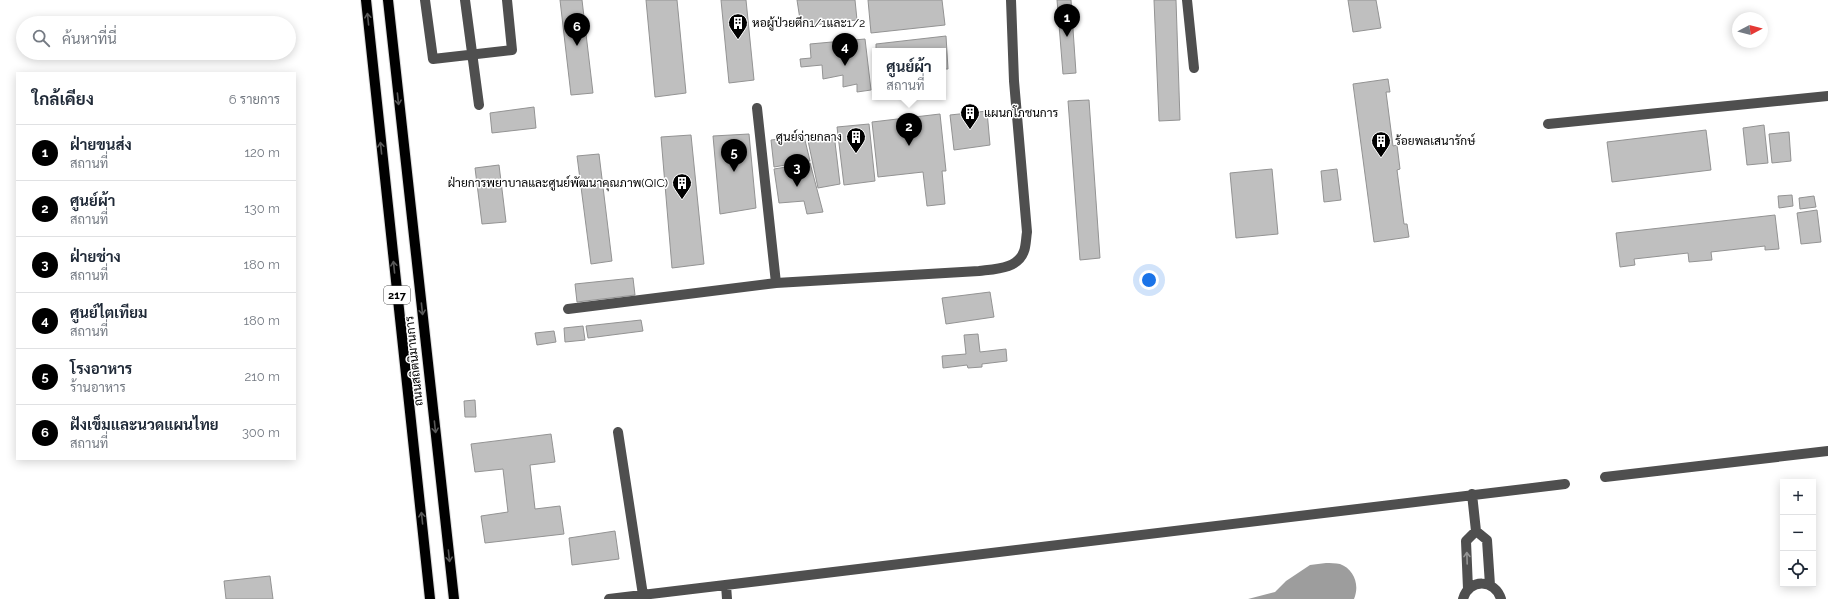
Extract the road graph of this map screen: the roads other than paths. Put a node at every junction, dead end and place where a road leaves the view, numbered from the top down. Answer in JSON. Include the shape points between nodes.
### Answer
{"nodes":[{"id":1,"x":366,"y":0,"type":"edge"},
{"id":2,"x":388,"y":0,"type":"edge"},
{"id":3,"x":425,"y":0,"type":"edge"},
{"id":4,"x":465,"y":0,"type":"edge"},
{"id":5,"x":507,"y":0,"type":"edge"},
{"id":6,"x":1011,"y":0,"type":"edge"},
{"id":7,"x":1187,"y":0,"type":"edge"},
{"id":8,"x":472,"y":55,"type":"junction"},
{"id":9,"x":1194,"y":68,"type":"dead end"},
{"id":10,"x":1828,"y":96,"type":"edge"},
{"id":11,"x":479,"y":106,"type":"dead end"},
{"id":12,"x":757,"y":108,"type":"dead end"},
{"id":13,"x":1548,"y":124,"type":"dead end"},
{"id":14,"x":776,"y":283,"type":"junction"},
{"id":15,"x":568,"y":309,"type":"dead end"},
{"id":16,"x":618,"y":432,"type":"dead end"},
{"id":17,"x":1828,"y":452,"type":"edge"},
{"id":18,"x":1605,"y":477,"type":"dead end"},
{"id":19,"x":1565,"y":484,"type":"dead end"},
{"id":20,"x":1472,"y":494,"type":"junction"},
{"id":21,"x":1476,"y":531,"type":"junction"},
{"id":22,"x":726,"y":585,"type":"junction"},
{"id":23,"x":1490,"y":585,"type":"junction"},
{"id":24,"x":1468,"y":589,"type":"junction"},
{"id":25,"x":643,"y":595,"type":"junction"},
{"id":26,"x":430,"y":599,"type":"edge"},
{"id":27,"x":454,"y":599,"type":"edge"},
{"id":28,"x":609,"y":599,"type":"edge"},
{"id":29,"x":727,"y":599,"type":"edge"},
{"id":30,"x":1463,"y":599,"type":"edge"},
{"id":31,"x":1501,"y":599,"type":"edge"}],
"edges":[{"from":26,"to":1,"type":"main road","name":"ถนนสถิตนิมานการ","number":"217","one_way":true},
{"from":2,"to":27,"type":"main road","name":"ถนนสถิตนิมานการ","number":"217","one_way":true},
{"from":3,"to":8,"type":"lane","via":[[433,59]]},
{"from":4,"to":8,"type":"lane"},
{"from":5,"to":8,"type":"lane","via":[[512,50]]},
{"from":6,"to":14,"type":"lane","via":[[1014,81],[1027,232],[1024,251],[1018,261],[1004,268],[979,271]]},
{"from":7,"to":9,"type":"lane"},
{"from":8,"to":11,"type":"lane"},
{"from":10,"to":13,"type":"lane"},
{"from":12,"to":14,"type":"lane"},
{"from":14,"to":15,"type":"lane"},
{"from":16,"to":25,"type":"lane"},
{"from":17,"to":18,"type":"lane"},
{"from":19,"to":20,"type":"lane"},
{"from":20,"to":21,"type":"lane"},
{"from":20,"to":22,"type":"lane"},
{"from":21,"to":23,"type":"lane","via":[[1487,540]]},
{"from":24,"to":21,"type":"lane","one_way":true,"via":[[1466,541]]},
{"from":22,"to":25,"type":"lane"},
{"from":22,"to":29,"type":"lane"},
{"from":23,"to":24,"type":"lane","via":[[1478,583]]},
{"from":23,"to":31,"type":"lane","via":[[1499,593]]},
{"from":24,"to":30,"type":"lane"},
{"from":25,"to":28,"type":"lane"}]}
